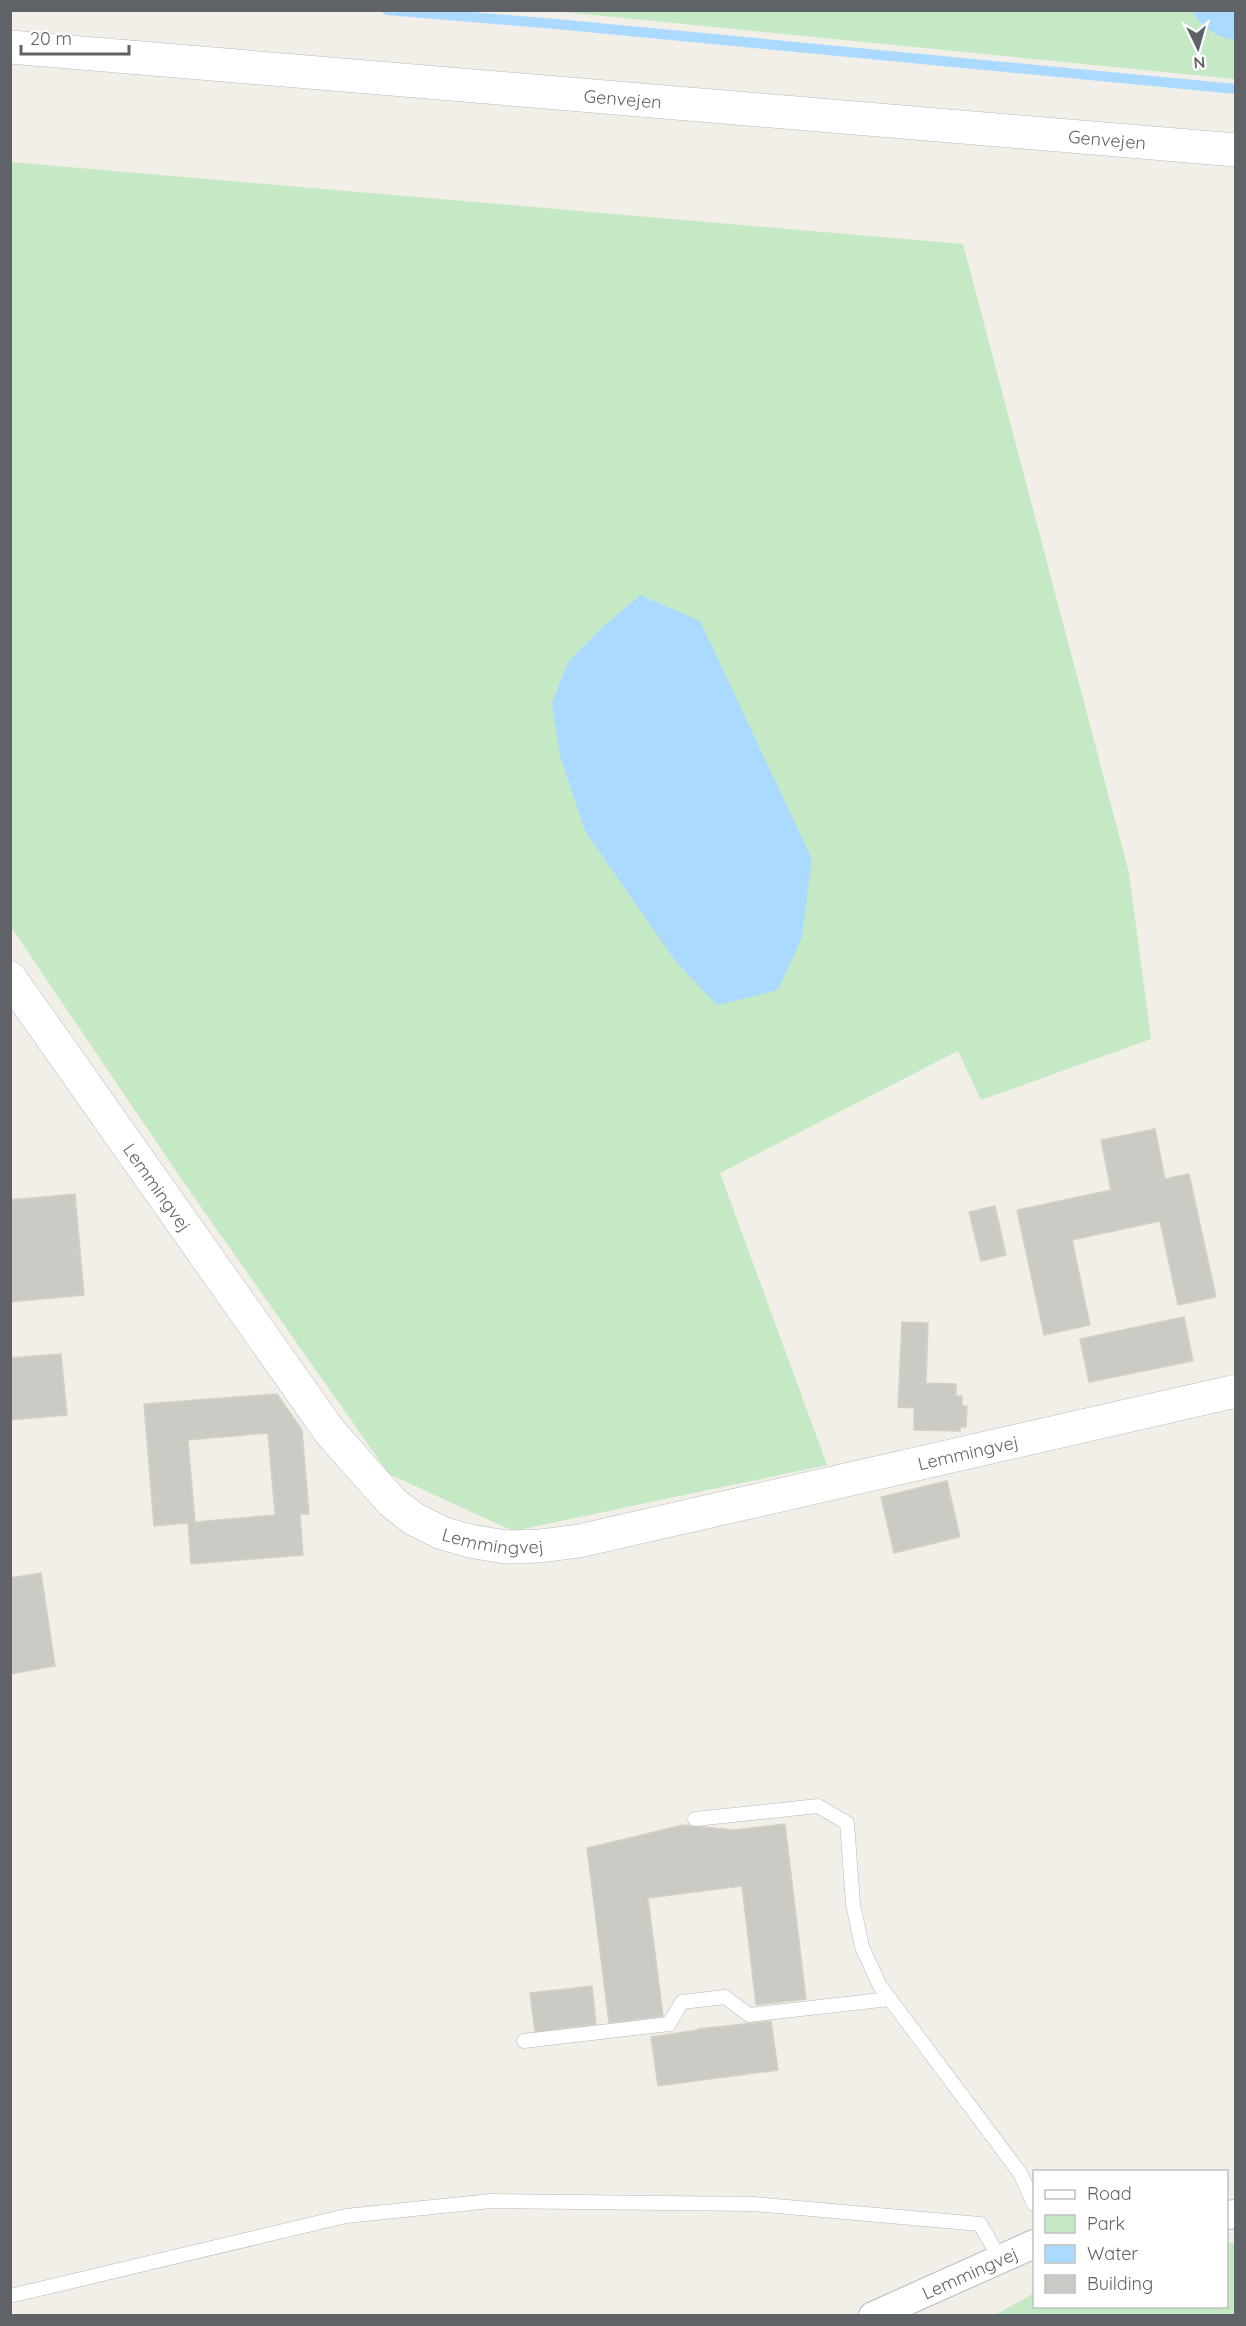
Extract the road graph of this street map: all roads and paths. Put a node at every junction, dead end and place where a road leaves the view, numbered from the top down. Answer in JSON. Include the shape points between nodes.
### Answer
{"nodes":[{"id":1,"x":10,"y":46,"type":"edge"},
{"id":2,"x":1236,"y":150,"type":"edge"},
{"id":3,"x":10,"y":978,"type":"edge"},
{"id":4,"x":1236,"y":1391,"type":"edge"},
{"id":5,"x":695,"y":1820,"type":"dead end"},
{"id":6,"x":889,"y":1999,"type":"junction"},
{"id":7,"x":524,"y":2042,"type":"dead end"},
{"id":8,"x":1033,"y":2200,"type":"edge"},
{"id":9,"x":1033,"y":2245,"type":"edge"},
{"id":10,"x":1000,"y":2259,"type":"junction"},
{"id":11,"x":10,"y":2296,"type":"edge"},
{"id":12,"x":873,"y":2316,"type":"edge"}],
"edges":[{"from":1,"to":2,"type":"street","name":"Genvejen"},
{"from":3,"to":4,"type":"street","name":"Lemmingvej","via":[[330,1432],[392,1502],[442,1533],[505,1547],[579,1541]]},
{"from":5,"to":6,"type":"lane","via":[[819,1806],[847,1823],[853,1904],[862,1947]]},
{"from":6,"to":7,"type":"lane","via":[[749,2015],[725,1997],[709,1998],[682,2002],[669,2024]]},
{"from":6,"to":8,"type":"lane","via":[[1020,2173]]},
{"from":9,"to":10,"type":"street","name":"Lemmingvej"},
{"from":10,"to":11,"type":"lane","via":[[980,2224],[754,2204],[491,2201],[346,2216]]},
{"from":10,"to":12,"type":"street","name":"Lemmingvej"}]}
